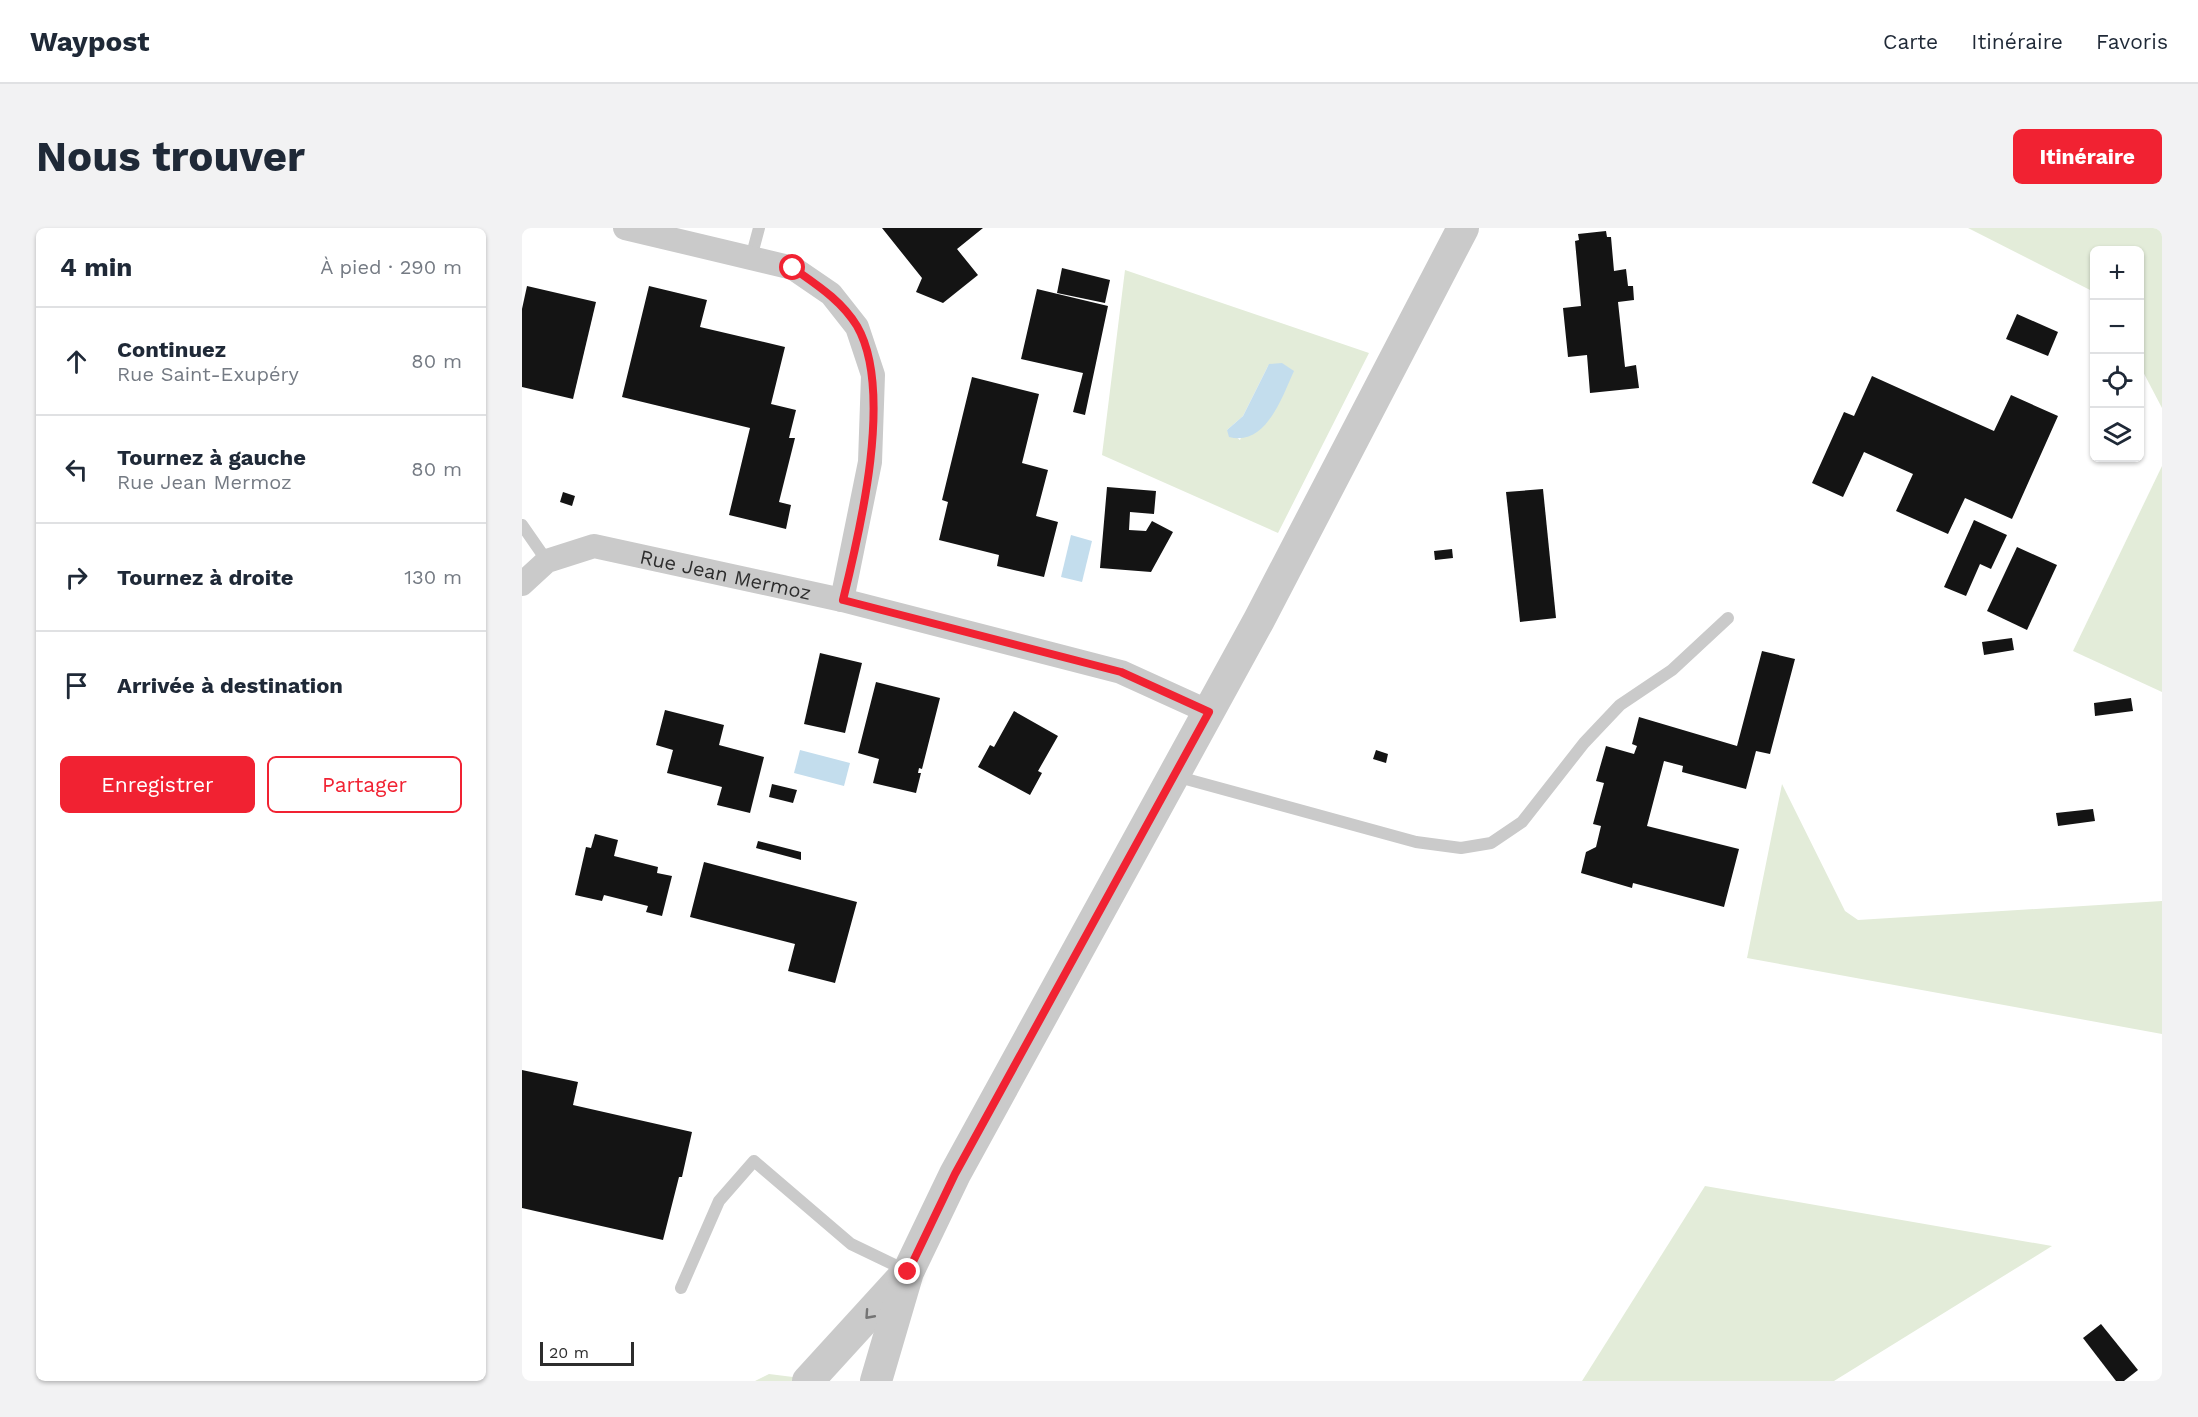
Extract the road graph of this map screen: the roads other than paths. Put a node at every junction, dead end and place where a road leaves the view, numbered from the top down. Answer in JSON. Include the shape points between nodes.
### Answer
{"nodes":[{"id":1,"x":625,"y":228,"type":"edge"},
{"id":2,"x":759,"y":228,"type":"edge"},
{"id":3,"x":1463,"y":228,"type":"edge"},
{"id":4,"x":751,"y":258,"type":"junction"},
{"id":5,"x":522,"y":525,"type":"edge"},
{"id":6,"x":547,"y":561,"type":"junction"},
{"id":7,"x":522,"y":584,"type":"edge"},
{"id":8,"x":843,"y":600,"type":"junction"},
{"id":9,"x":1728,"y":618,"type":"dead end"},
{"id":10,"x":1209,"y":712,"type":"junction"},
{"id":11,"x":1174,"y":776,"type":"junction"},
{"id":12,"x":908,"y":1272,"type":"junction"},
{"id":13,"x":681,"y":1288,"type":"dead end"},
{"id":14,"x":808,"y":1381,"type":"edge"},
{"id":15,"x":876,"y":1381,"type":"edge"}],
"edges":[{"from":1,"to":4,"type":"street"},
{"from":2,"to":4,"type":"lane"},
{"from":3,"to":10,"type":"street"},
{"from":4,"to":8,"type":"street","via":[[793,268],[831,294],[857,327],[873,375],[870,462]]},
{"from":5,"to":6,"type":"lane"},
{"from":6,"to":7,"type":"street","name":"Rue Jean Mermoz"},
{"from":6,"to":8,"type":"street","name":"Rue Jean Mermoz","via":[[594,546]]},
{"from":8,"to":10,"type":"street","name":"Rue Jean Mermoz","via":[[1121,672]]},
{"from":9,"to":11,"type":"lane","via":[[1672,670],[1620,705],[1584,743],[1522,822],[1491,843],[1461,848],[1416,842]]},
{"from":10,"to":11,"type":"street"},
{"from":11,"to":12,"type":"street","via":[[955,1174]]},
{"from":12,"to":13,"type":"lane","via":[[851,1244],[754,1161],[719,1202]]},
{"from":12,"to":14,"type":"street","one_way":true},
{"from":12,"to":15,"type":"street"}]}
